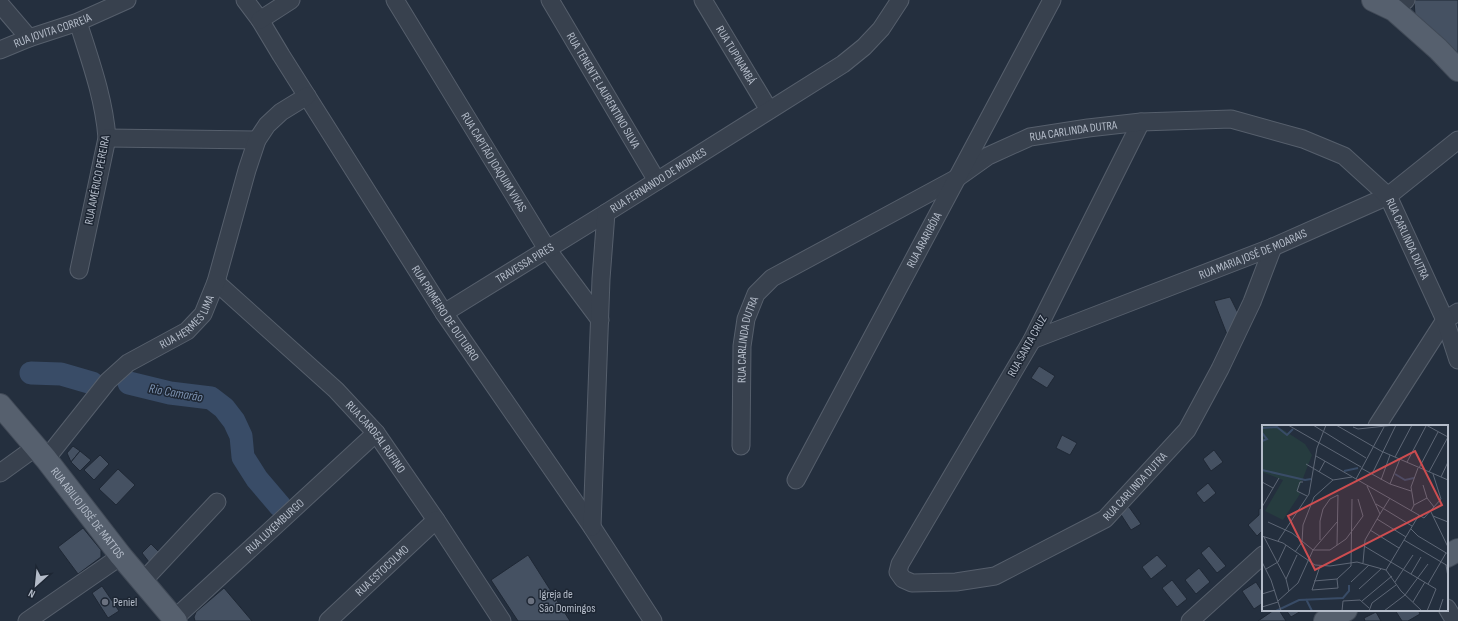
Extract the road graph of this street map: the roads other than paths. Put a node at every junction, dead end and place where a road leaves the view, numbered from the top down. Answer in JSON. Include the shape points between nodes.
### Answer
{"nodes":[{"id":1,"x":127,"y":0,"type":"edge"},
{"id":2,"x":245,"y":0,"type":"edge"},
{"id":3,"x":291,"y":0,"type":"edge"},
{"id":4,"x":395,"y":0,"type":"edge"},
{"id":5,"x":550,"y":0,"type":"edge"},
{"id":6,"x":703,"y":0,"type":"edge"},
{"id":7,"x":900,"y":0,"type":"edge"},
{"id":8,"x":1052,"y":0,"type":"edge"},
{"id":9,"x":1373,"y":0,"type":"edge"},
{"id":10,"x":0,"y":4,"type":"edge"},
{"id":11,"x":1400,"y":5,"type":"edge"},
{"id":12,"x":260,"y":20,"type":"junction"},
{"id":13,"x":78,"y":22,"type":"junction"},
{"id":14,"x":29,"y":38,"type":"junction"},
{"id":15,"x":0,"y":50,"type":"edge"},
{"id":16,"x":1458,"y":70,"type":"edge"},
{"id":17,"x":306,"y":96,"type":"junction"},
{"id":18,"x":769,"y":110,"type":"junction"},
{"id":19,"x":1141,"y":122,"type":"junction"},
{"id":20,"x":107,"y":138,"type":"junction"},
{"id":21,"x":257,"y":140,"type":"junction"},
{"id":22,"x":1458,"y":140,"type":"edge"},
{"id":23,"x":957,"y":178,"type":"junction"},
{"id":24,"x":657,"y":181,"type":"junction"},
{"id":25,"x":1388,"y":196,"type":"junction"},
{"id":26,"x":606,"y":213,"type":"junction"},
{"id":27,"x":1273,"y":247,"type":"junction"},
{"id":28,"x":547,"y":250,"type":"junction"},
{"id":29,"x":79,"y":270,"type":"dead end"},
{"id":30,"x":216,"y":282,"type":"junction"},
{"id":31,"x":444,"y":313,"type":"junction"},
{"id":32,"x":1451,"y":316,"type":"edge"},
{"id":33,"x":600,"y":320,"type":"junction"},
{"id":34,"x":1032,"y":340,"type":"junction"},
{"id":35,"x":1458,"y":360,"type":"edge"},
{"id":36,"x":0,"y":405,"type":"edge"},
{"id":37,"x":1378,"y":425,"type":"edge"},
{"id":38,"x":376,"y":433,"type":"junction"},
{"id":39,"x":741,"y":446,"type":"dead end"},
{"id":40,"x":41,"y":453,"type":"junction"},
{"id":41,"x":0,"y":473,"type":"edge"},
{"id":42,"x":796,"y":480,"type":"dead end"},
{"id":43,"x":217,"y":502,"type":"dead end"},
{"id":44,"x":436,"y":520,"type":"junction"},
{"id":45,"x":592,"y":527,"type":"junction"},
{"id":46,"x":1458,"y":550,"type":"edge"},
{"id":47,"x":1448,"y":555,"type":"edge"},
{"id":48,"x":121,"y":556,"type":"junction"},
{"id":49,"x":1262,"y":556,"type":"edge"},
{"id":50,"x":900,"y":564,"type":"joint"},
{"id":51,"x":143,"y":581,"type":"junction"},
{"id":52,"x":1344,"y":611,"type":"edge"},
{"id":53,"x":497,"y":619,"type":"edge"},
{"id":54,"x":175,"y":620,"type":"edge"},
{"id":55,"x":27,"y":621,"type":"edge"},
{"id":56,"x":328,"y":621,"type":"edge"},
{"id":57,"x":653,"y":621,"type":"edge"},
{"id":58,"x":1190,"y":621,"type":"edge"},
{"id":59,"x":1325,"y":621,"type":"edge"}],
"edges":[{"from":1,"to":13,"type":"street","name":"RUA JOVITA CORREIA"},
{"from":2,"to":12,"type":"street","name":"RUA PRIMEIRO DE OUTUBRO"},
{"from":3,"to":12,"type":"street"},
{"from":4,"to":28,"type":"street","name":"RUA CAPITÃO JOAQUIM VIVAS"},
{"from":5,"to":24,"type":"street","name":"RUA TENENTE LAURENTINO SILVA"},
{"from":6,"to":18,"type":"street","name":"RUA TUPINAMBÁ"},
{"from":7,"to":18,"type":"street","name":"RUA FERNANDO DE MORAES","via":[[881,29],[864,47],[843,64]]},
{"from":8,"to":23,"type":"street","name":"RUA ARARIBÓIA"},
{"from":9,"to":11,"type":"main road"},
{"from":10,"to":14,"type":"street"},
{"from":11,"to":16,"type":"main road"},
{"from":12,"to":17,"type":"street","name":"RUA PRIMEIRO DE OUTUBRO"},
{"from":13,"to":14,"type":"street","name":"RUA JOVITA CORREIA"},
{"from":13,"to":20,"type":"street","name":"RUA AMÉRICO PEREIRA","via":[[101,98]]},
{"from":14,"to":15,"type":"street","name":"RUA JOVITA CORREIA"},
{"from":17,"to":21,"type":"street","name":"RUA HERMES LIMA","via":[[267,125]]},
{"from":17,"to":31,"type":"street","name":"RUA PRIMEIRO DE OUTUBRO"},
{"from":18,"to":24,"type":"street","name":"RUA FERNANDO DE MORAES"},
{"from":19,"to":23,"type":"street","name":"RUA CARLINDA DUTRA","via":[[1030,137],[988,156]]},
{"from":19,"to":25,"type":"street","name":"RUA CARLINDA DUTRA","via":[[1231,119],[1303,138],[1344,156]]},
{"from":19,"to":34,"type":"street","name":"RUA SANTA CRUZ"},
{"from":20,"to":21,"type":"street"},
{"from":20,"to":29,"type":"street","name":"RUA AMÉRICO PEREIRA"},
{"from":21,"to":30,"type":"street","name":"RUA HERMES LIMA"},
{"from":22,"to":25,"type":"street","name":"RUA MARIA JOSÉ DE MOARAIS"},
{"from":23,"to":39,"type":"street","name":"RUA CARLINDA DUTRA","via":[[772,278],[756,294],[746,319],[742,346]]},
{"from":23,"to":42,"type":"street","name":"RUA ARARIBÓIA"},
{"from":24,"to":26,"type":"street","name":"RUA FERNANDO DE MORAES"},
{"from":25,"to":27,"type":"street","name":"RUA MARIA JOSÉ DE MOARAIS"},
{"from":25,"to":32,"type":"street","name":"RUA CARLINDA DUTRA"},
{"from":26,"to":28,"type":"street","name":"TRAVESSA PIRES"},
{"from":26,"to":33,"type":"street","name":"RUA FERNANDO DE MORAES"},
{"from":27,"to":34,"type":"street","name":"RUA MARIA JOSÉ DE MOARAIS"},
{"from":27,"to":50,"type":"street","name":"RUA CARLINDA DUTRA","via":[[1243,322],[1187,430],[1105,519],[995,576],[956,582],[912,583],[902,579],[898,572]]},
{"from":28,"to":31,"type":"street","name":"TRAVESSA PIRES"},
{"from":28,"to":33,"type":"street","name":"RUA CAPITÃO JOAQUIM VIVAS"},
{"from":30,"to":38,"type":"street","name":"RUA CARDEAL RUFINO","via":[[336,390]]},
{"from":30,"to":40,"type":"street","name":"RUA HERMES LIMA","via":[[203,314],[187,331],[128,363]]},
{"from":31,"to":45,"type":"street","name":"RUA PRIMEIRO DE OUTUBRO"},
{"from":32,"to":35,"type":"street","name":"RUA CARLINDA DUTRA"},
{"from":32,"to":37,"type":"street"},
{"from":33,"to":45,"type":"street","name":"RUA FERNANDO DE MORAES"},
{"from":34,"to":50,"type":"street","name":"RUA SANTA CRUZ"},
{"from":36,"to":40,"type":"main road","name":"RUA ABILIO JOSÉ DE MATTOS"},
{"from":38,"to":44,"type":"street","name":"RUA CARDEAL RUFINO"},
{"from":38,"to":54,"type":"street","name":"RUA LUXEMBURGO"},
{"from":40,"to":41,"type":"street","name":"RUA HERMES LIMA"},
{"from":40,"to":48,"type":"main road","name":"RUA ABILIO JOSÉ DE MATTOS"},
{"from":43,"to":51,"type":"street"},
{"from":44,"to":53,"type":"street","name":"RUA CARDEAL RUFINO"},
{"from":44,"to":56,"type":"street","name":"RUA ESTOCOLMO"},
{"from":45,"to":57,"type":"street","name":"RUA PRIMEIRO DE OUTUBRO"},
{"from":46,"to":47,"type":"main road"},
{"from":48,"to":51,"type":"main road","name":"RUA ABILIO JOSÉ DE MATTOS"},
{"from":48,"to":55,"type":"street"},
{"from":49,"to":58,"type":"street"},
{"from":51,"to":54,"type":"main road","name":"RUA ABILIO JOSÉ DE MATTOS"},
{"from":52,"to":59,"type":"main road"}]}
